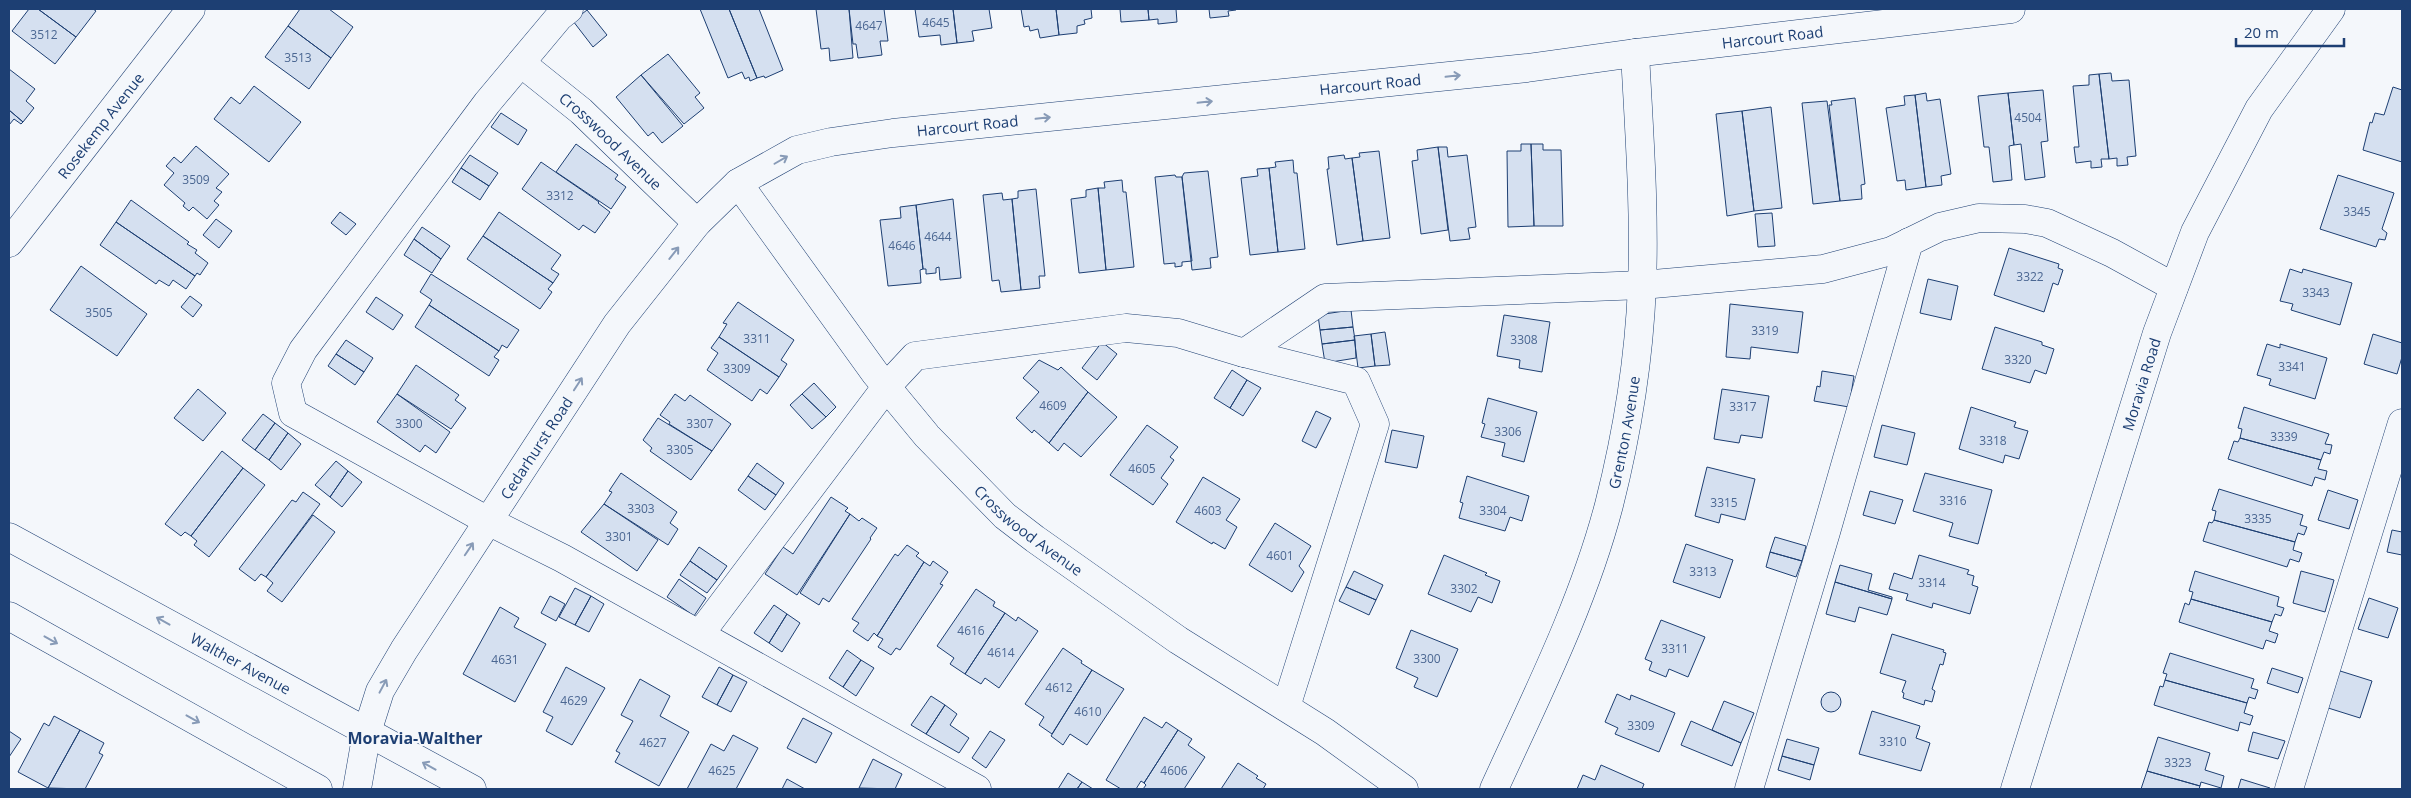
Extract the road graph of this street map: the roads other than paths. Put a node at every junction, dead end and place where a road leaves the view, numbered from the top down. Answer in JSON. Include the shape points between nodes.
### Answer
{"nodes":[{"id":1,"x":191,"y":9,"type":"edge"},
{"id":2,"x":569,"y":9,"type":"edge"},
{"id":3,"x":2011,"y":9,"type":"edge"},
{"id":4,"x":2331,"y":9,"type":"edge"},
{"id":5,"x":1635,"y":53,"type":"junction"},
{"id":6,"x":521,"y":62,"type":"junction"},
{"id":7,"x":738,"y":183,"type":"junction"},
{"id":8,"x":697,"y":223,"type":"junction"},
{"id":9,"x":9,"y":242,"type":"edge"},
{"id":10,"x":1909,"y":242,"type":"junction"},
{"id":11,"x":1642,"y":285,"type":"junction"},
{"id":12,"x":2174,"y":287,"type":"junction"},
{"id":13,"x":1244,"y":353,"type":"junction"},
{"id":14,"x":887,"y":386,"type":"junction"},
{"id":15,"x":2402,"y":423,"type":"edge"},
{"id":16,"x":488,"y":521,"type":"junction"},
{"id":17,"x":9,"y":537,"type":"edge"},
{"id":18,"x":9,"y":616,"type":"edge"},
{"id":19,"x":700,"y":634,"type":"junction"},
{"id":20,"x":1286,"y":707,"type":"junction"},
{"id":21,"x":367,"y":732,"type":"junction"},
{"id":22,"x":318,"y":789,"type":"edge"},
{"id":23,"x":357,"y":789,"type":"edge"},
{"id":24,"x":472,"y":789,"type":"edge"},
{"id":25,"x":977,"y":789,"type":"edge"},
{"id":26,"x":1404,"y":789,"type":"edge"},
{"id":27,"x":1494,"y":789,"type":"edge"},
{"id":28,"x":1749,"y":789,"type":"edge"},
{"id":29,"x":2015,"y":789,"type":"edge"},
{"id":30,"x":2289,"y":789,"type":"edge"}],
"edges":[{"from":1,"to":9,"type":"street","name":"Rosekemp Avenue"},
{"from":2,"to":6,"type":"street"},
{"from":3,"to":5,"type":"street","name":"Harcourt Road"},
{"from":4,"to":12,"type":"street","name":"Moravia Road","via":[[2259,110],[2195,232]]},
{"from":7,"to":5,"type":"street","name":"Harcourt Road","one_way":true,"via":[[797,150],[893,133],[1527,68]]},
{"from":5,"to":11,"type":"street","name":"Grenton Avenue"},
{"from":6,"to":8,"type":"street","name":"Crosswood Avenue","via":[[581,112]]},
{"from":6,"to":16,"type":"street","via":[[303,350],[286,383],[293,413]]},
{"from":7,"to":8,"type":"street","name":"Cedarhurst Road"},
{"from":7,"to":14,"type":"street","name":"Crosswood Avenue"},
{"from":16,"to":8,"type":"street","name":"Cedarhurst Road","one_way":true,"via":[[617,324]]},
{"from":10,"to":11,"type":"street","via":[[1890,252],[1823,269]]},
{"from":10,"to":12,"type":"street","via":[[1956,222],[1979,218],[2024,219],[2068,231]]},
{"from":10,"to":28,"type":"street"},
{"from":11,"to":13,"type":"street","via":[[1325,298]]},
{"from":11,"to":27,"type":"street","name":"Grenton Avenue","via":[[1636,363],[1609,506],[1552,662]]},
{"from":12,"to":29,"type":"street","name":"Moravia Road"},
{"from":13,"to":14,"type":"street","via":[[1178,332],[1126,328],[915,356]]},
{"from":13,"to":20,"type":"street","via":[[1356,381],[1375,424]]},
{"from":14,"to":19,"type":"street"},
{"from":14,"to":20,"type":"street","name":"Crosswood Avenue","via":[[927,436],[1005,516],[1178,640]]},
{"from":15,"to":30,"type":"street"},
{"from":16,"to":19,"type":"street"},
{"from":21,"to":16,"type":"street","name":"Cedarhurst Road","one_way":true,"via":[[385,683]]},
{"from":21,"to":17,"type":"street","name":"Walther Avenue","one_way":true},
{"from":18,"to":22,"type":"street","one_way":true},
{"from":19,"to":25,"type":"street"},
{"from":20,"to":26,"type":"street","name":"Crosswood Avenue"},
{"from":21,"to":23,"type":"street","name":"Cedarhurst Road"},
{"from":24,"to":21,"type":"street","name":"Walther Avenue","one_way":true}]}
